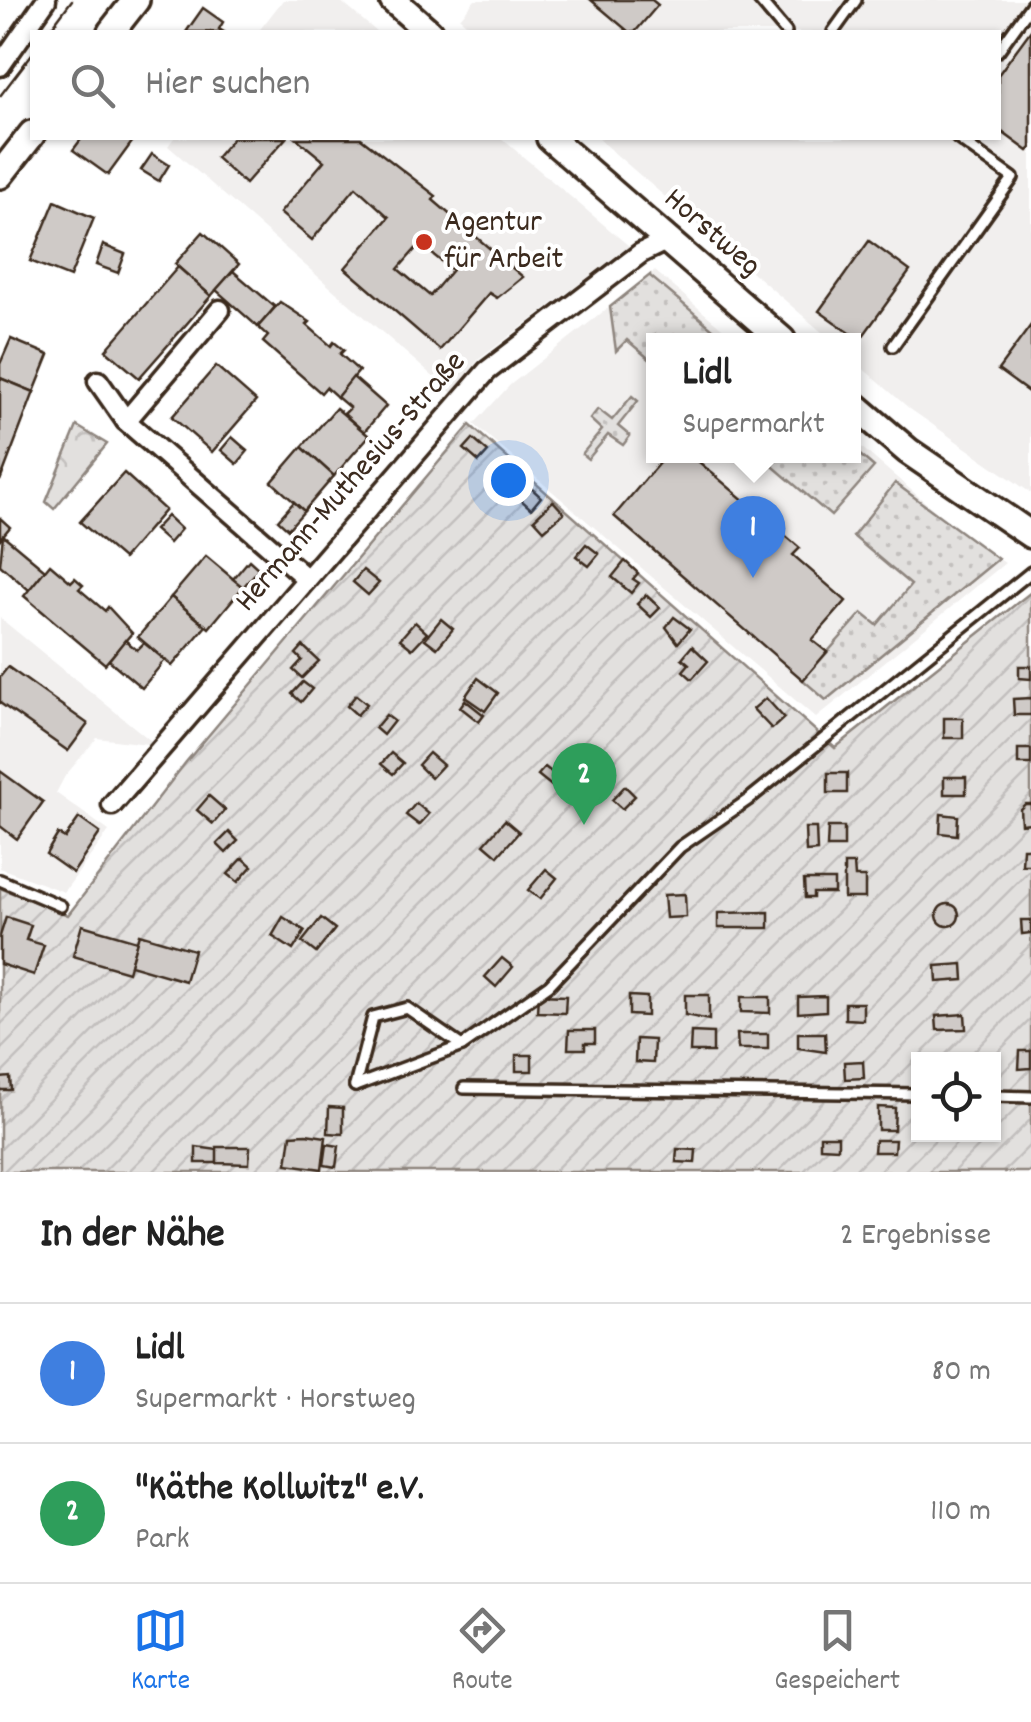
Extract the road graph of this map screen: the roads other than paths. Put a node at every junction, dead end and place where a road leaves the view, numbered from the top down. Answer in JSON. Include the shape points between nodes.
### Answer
{"nodes":[{"id":1,"x":46,"y":0,"type":"edge"},
{"id":2,"x":136,"y":0,"type":"edge"},
{"id":3,"x":393,"y":0,"type":"edge"},
{"id":4,"x":759,"y":0,"type":"edge"},
{"id":5,"x":856,"y":0,"type":"edge"},
{"id":6,"x":1031,"y":5,"type":"edge"},
{"id":7,"x":113,"y":30,"type":"edge"},
{"id":8,"x":428,"y":30,"type":"edge"},
{"id":9,"x":784,"y":30,"type":"edge"},
{"id":10,"x":834,"y":30,"type":"edge"},
{"id":11,"x":1001,"y":46,"type":"edge"},
{"id":12,"x":0,"y":66,"type":"edge"},
{"id":13,"x":30,"y":137,"type":"edge"},
{"id":14,"x":552,"y":140,"type":"edge"},
{"id":15,"x":961,"y":140,"type":"edge"},
{"id":16,"x":0,"y":176,"type":"edge"},
{"id":17,"x":670,"y":239,"type":"junction"},
{"id":18,"x":220,"y":310,"type":"dead end"},
{"id":19,"x":774,"y":333,"type":"edge"},
{"id":20,"x":894,"y":346,"type":"dead end"},
{"id":21,"x":98,"y":382,"type":"dead end"},
{"id":22,"x":861,"y":411,"type":"edge"},
{"id":23,"x":126,"y":421,"type":"junction"},
{"id":24,"x":1031,"y":535,"type":"edge"},
{"id":25,"x":1031,"y":572,"type":"edge"},
{"id":26,"x":307,"y":580,"type":"junction"},
{"id":27,"x":112,"y":805,"type":"dead end"},
{"id":28,"x":0,"y":880,"type":"edge"},
{"id":29,"x":61,"y":906,"type":"dead end"},
{"id":30,"x":462,"y":1046,"type":"junction"},
{"id":31,"x":464,"y":1088,"type":"dead end"},
{"id":32,"x":911,"y":1094,"type":"edge"},
{"id":33,"x":1001,"y":1096,"type":"edge"},
{"id":34,"x":1031,"y":1097,"type":"edge"}],
"edges":[{"from":1,"to":12,"type":"street"},
{"from":2,"to":7,"type":"street"},
{"from":3,"to":8,"type":"street"},
{"from":4,"to":9,"type":"lane"},
{"from":5,"to":10,"type":"lane"},
{"from":6,"to":11,"type":"lane"},
{"from":13,"to":16,"type":"street"},
{"from":14,"to":17,"type":"street","name":"Horstweg"},
{"from":15,"to":20,"type":"lane","via":[[1013,178]]},
{"from":17,"to":19,"type":"street","name":"Horstweg"},
{"from":17,"to":26,"type":"street","name":"Hermann-Muthesius-Straße","via":[[640,253],[487,371]]},
{"from":18,"to":23,"type":"street"},
{"from":21,"to":23,"type":"street"},
{"from":22,"to":24,"type":"street"},
{"from":23,"to":26,"type":"street"},
{"from":25,"to":30,"type":"lane","via":[[680,847],[549,985]]},
{"from":26,"to":27,"type":"street","name":"Hermann-Muthesius-Straße"},
{"from":28,"to":29,"type":"lane"},
{"from":30,"to":30,"type":"lane","via":[[407,1008],[373,1017],[355,1086]]},
{"from":31,"to":32,"type":"lane"},
{"from":33,"to":34,"type":"lane"}]}
